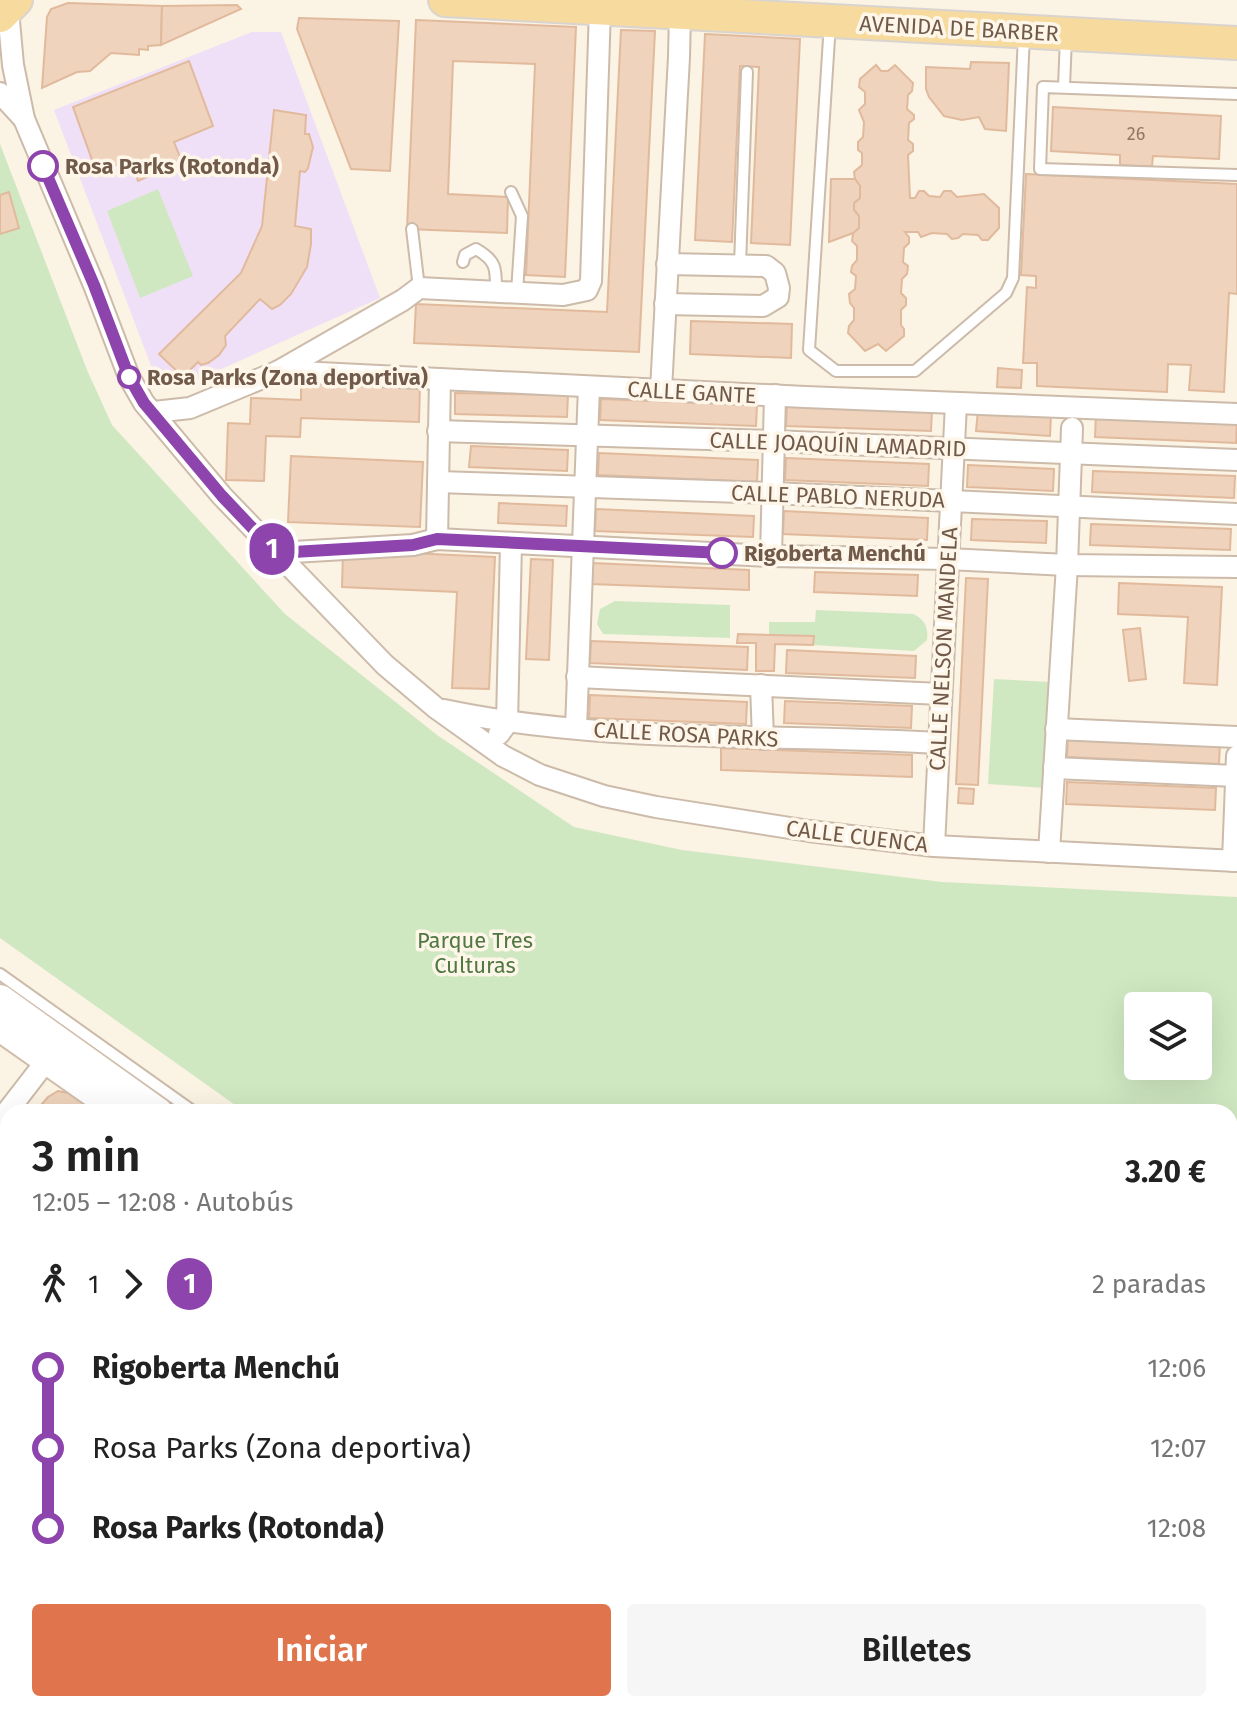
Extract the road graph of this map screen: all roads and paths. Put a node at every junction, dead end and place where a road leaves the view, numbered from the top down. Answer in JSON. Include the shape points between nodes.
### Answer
{"nodes":[{"id":1,"x":445,"y":0,"type":"edge"},
{"id":2,"x":677,"y":6,"type":"edge"},
{"id":3,"x":8,"y":9,"type":"edge"},
{"id":4,"x":600,"y":9,"type":"junction"},
{"id":5,"x":823,"y":10,"type":"edge"},
{"id":6,"x":1237,"y":23,"type":"edge"},
{"id":7,"x":1025,"y":33,"type":"junction"},
{"id":8,"x":1067,"y":35,"type":"junction"},
{"id":9,"x":1237,"y":43,"type":"edge"},
{"id":10,"x":747,"y":72,"type":"dead end"},
{"id":11,"x":1064,"y":87,"type":"junction"},
{"id":12,"x":0,"y":93,"type":"edge"},
{"id":13,"x":1237,"y":94,"type":"edge"},
{"id":14,"x":24,"y":119,"type":"junction"},
{"id":15,"x":1237,"y":175,"type":"edge"},
{"id":16,"x":511,"y":192,"type":"dead end"},
{"id":17,"x":412,"y":229,"type":"dead end"},
{"id":18,"x":463,"y":262,"type":"dead end"},
{"id":19,"x":667,"y":264,"type":"junction"},
{"id":20,"x":740,"y":265,"type":"junction"},
{"id":21,"x":419,"y":288,"type":"junction"},
{"id":22,"x":496,"y":291,"type":"junction"},
{"id":23,"x":517,"y":292,"type":"junction"},
{"id":24,"x":665,"y":304,"type":"junction"},
{"id":25,"x":279,"y":371,"type":"junction"},
{"id":26,"x":440,"y":379,"type":"junction"},
{"id":27,"x":589,"y":387,"type":"junction"},
{"id":28,"x":661,"y":390,"type":"junction"},
{"id":29,"x":775,"y":395,"type":"junction"},
{"id":30,"x":956,"y":404,"type":"junction"},
{"id":31,"x":154,"y":412,"type":"junction"},
{"id":32,"x":1237,"y":414,"type":"edge"},
{"id":33,"x":1072,"y":428,"type":"dead end"},
{"id":34,"x":438,"y":431,"type":"junction"},
{"id":35,"x":587,"y":435,"type":"junction"},
{"id":36,"x":772,"y":441,"type":"junction"},
{"id":37,"x":953,"y":450,"type":"junction"},
{"id":38,"x":1071,"y":454,"type":"junction"},
{"id":39,"x":1237,"y":460,"type":"edge"},
{"id":40,"x":438,"y":482,"type":"junction"},
{"id":41,"x":585,"y":488,"type":"junction"},
{"id":42,"x":772,"y":493,"type":"junction"},
{"id":43,"x":951,"y":501,"type":"junction"},
{"id":44,"x":1069,"y":507,"type":"junction"},
{"id":45,"x":1237,"y":514,"type":"edge"},
{"id":46,"x":437,"y":539,"type":"junction"},
{"id":47,"x":511,"y":543,"type":"junction"},
{"id":48,"x":582,"y":546,"type":"junction"},
{"id":49,"x":276,"y":553,"type":"junction"},
{"id":50,"x":771,"y":556,"type":"junction"},
{"id":51,"x":948,"y":559,"type":"junction"},
{"id":52,"x":1067,"y":565,"type":"junction"},
{"id":53,"x":1237,"y":567,"type":"edge"},
{"id":54,"x":577,"y":677,"type":"junction"},
{"id":55,"x":761,"y":685,"type":"junction"},
{"id":56,"x":941,"y":694,"type":"junction"},
{"id":57,"x":436,"y":708,"type":"junction"},
{"id":58,"x":507,"y":723,"type":"junction"},
{"id":59,"x":576,"y":728,"type":"junction"},
{"id":60,"x":1056,"y":729,"type":"junction"},
{"id":61,"x":1237,"y":737,"type":"edge"},
{"id":62,"x":763,"y":739,"type":"junction"},
{"id":63,"x":938,"y":743,"type":"junction"},
{"id":64,"x":490,"y":747,"type":"junction"},
{"id":65,"x":1236,"y":766,"type":"edge"},
{"id":66,"x":1054,"y":768,"type":"junction"},
{"id":67,"x":934,"y":846,"type":"junction"},
{"id":68,"x":1049,"y":852,"type":"junction"},
{"id":69,"x":1235,"y":861,"type":"edge"},
{"id":70,"x":0,"y":974,"type":"edge"},
{"id":71,"x":0,"y":999,"type":"edge"},
{"id":72,"x":0,"y":1027,"type":"edge"},
{"id":73,"x":47,"y":1060,"type":"junction"},
{"id":74,"x":13,"y":1104,"type":"edge"},
{"id":75,"x":110,"y":1104,"type":"edge"},
{"id":76,"x":147,"y":1104,"type":"edge"},
{"id":77,"x":183,"y":1104,"type":"edge"}],
"edges":[{"from":1,"to":4,"type":"main road","name":"AVENIDA DE BARBER"},
{"from":2,"to":4,"type":"main road","name":"AVENIDA DE BARBER"},
{"from":2,"to":5,"type":"main road","name":"AVENIDA DE BARBER"},
{"from":2,"to":19,"type":"street"},
{"from":3,"to":14,"type":"street","name":"CALLE ROSA PARKS"},
{"from":4,"to":23,"type":"street","via":[[591,281],[578,293]]},
{"from":5,"to":6,"type":"main road","name":"AVENIDA DE BARBER"},
{"from":5,"to":7,"type":"main road","name":"AVENIDA DE BARBER"},
{"from":5,"to":7,"type":"lane","via":[[809,350],[836,371],[915,371],[1006,293],[1013,278]]},
{"from":7,"to":8,"type":"main road","name":"AVENIDA DE BARBER"},
{"from":8,"to":9,"type":"main road","name":"AVENIDA DE BARBER"},
{"from":8,"to":11,"type":"lane"},
{"from":10,"to":20,"type":"lane"},
{"from":11,"to":13,"type":"lane"},
{"from":11,"to":15,"type":"lane","via":[[1043,87],[1040,169]]},
{"from":12,"to":14,"type":"street","name":"CALLE ROSA PARKS"},
{"from":14,"to":31,"type":"street","name":"CALLE ROSA PARKS","via":[[129,377]]},
{"from":16,"to":23,"type":"lane","via":[[522,216]]},
{"from":17,"to":21,"type":"lane"},
{"from":18,"to":22,"type":"lane","via":[[476,249],[487,255],[493,262]]},
{"from":19,"to":20,"type":"street"},
{"from":19,"to":24,"type":"street"},
{"from":20,"to":24,"type":"street","via":[[771,269],[778,279],[778,297],[763,306]]},
{"from":21,"to":22,"type":"street"},
{"from":21,"to":25,"type":"street"},
{"from":22,"to":23,"type":"street"},
{"from":24,"to":28,"type":"street"},
{"from":25,"to":26,"type":"street","name":"CALLE GANTE"},
{"from":25,"to":31,"type":"street","name":"CALLE GANTE","via":[[190,408]]},
{"from":26,"to":27,"type":"street","name":"CALLE GANTE"},
{"from":26,"to":34,"type":"street"},
{"from":27,"to":28,"type":"street","name":"CALLE GANTE"},
{"from":27,"to":35,"type":"street"},
{"from":28,"to":29,"type":"street","name":"CALLE GANTE"},
{"from":29,"to":30,"type":"street","name":"CALLE GANTE"},
{"from":29,"to":36,"type":"street"},
{"from":30,"to":32,"type":"street","name":"CALLE GANTE"},
{"from":30,"to":37,"type":"street","name":"CALLE NELSON MANDELA"},
{"from":31,"to":49,"type":"street","name":"CALLE ROSA PARKS"},
{"from":33,"to":38,"type":"street"},
{"from":34,"to":35,"type":"street","name":"CALLE JOAQUÍN LAMADRID"},
{"from":34,"to":40,"type":"street"},
{"from":35,"to":36,"type":"street","name":"CALLE JOAQUÍN LAMADRID"},
{"from":35,"to":41,"type":"street"},
{"from":36,"to":37,"type":"street","name":"CALLE JOAQUÍN LAMADRID"},
{"from":36,"to":42,"type":"street"},
{"from":37,"to":38,"type":"street","name":"CALLE JOAQUÍN LAMADRID"},
{"from":37,"to":43,"type":"street","name":"CALLE NELSON MANDELA"},
{"from":38,"to":39,"type":"street","name":"CALLE JOAQUÍN LAMADRID"},
{"from":38,"to":44,"type":"street"},
{"from":40,"to":41,"type":"street","name":"CALLE PABLO NERUDA"},
{"from":40,"to":46,"type":"street"},
{"from":41,"to":42,"type":"street","name":"CALLE PABLO NERUDA"},
{"from":41,"to":48,"type":"street"},
{"from":42,"to":43,"type":"street","name":"CALLE PABLO NERUDA"},
{"from":42,"to":50,"type":"street"},
{"from":43,"to":44,"type":"street","name":"CALLE PABLO NERUDA"},
{"from":43,"to":51,"type":"street","name":"CALLE NELSON MANDELA"},
{"from":44,"to":45,"type":"street","name":"CALLE PABLO NERUDA"},
{"from":44,"to":52,"type":"street"},
{"from":46,"to":47,"type":"street"},
{"from":46,"to":49,"type":"street"},
{"from":47,"to":48,"type":"street"},
{"from":47,"to":58,"type":"street"},
{"from":48,"to":50,"type":"street"},
{"from":48,"to":54,"type":"street"},
{"from":49,"to":57,"type":"street","name":"CALLE ROSA PARKS","via":[[385,665]]},
{"from":50,"to":51,"type":"street"},
{"from":51,"to":52,"type":"street"},
{"from":51,"to":56,"type":"street","name":"CALLE NELSON MANDELA"},
{"from":52,"to":53,"type":"street"},
{"from":52,"to":60,"type":"street"},
{"from":54,"to":55,"type":"street"},
{"from":54,"to":59,"type":"street"},
{"from":55,"to":56,"type":"street"},
{"from":55,"to":62,"type":"street"},
{"from":56,"to":63,"type":"street","name":"CALLE NELSON MANDELA"},
{"from":57,"to":58,"type":"street","name":"CALLE ROSA PARKS"},
{"from":57,"to":64,"type":"street","name":"CALLE ROSA PARKS"},
{"from":58,"to":59,"type":"street","name":"CALLE ROSA PARKS"},
{"from":58,"to":64,"type":"street"},
{"from":59,"to":62,"type":"street","name":"CALLE ROSA PARKS"},
{"from":60,"to":61,"type":"street"},
{"from":60,"to":66,"type":"street"},
{"from":62,"to":63,"type":"street","name":"CALLE ROSA PARKS"},
{"from":63,"to":67,"type":"street","name":"CALLE NELSON MANDELA"},
{"from":64,"to":67,"type":"street","name":"CALLE CUENCA","via":[[540,775],[617,799]]},
{"from":65,"to":66,"type":"street"},
{"from":65,"to":69,"type":"street"},
{"from":66,"to":68,"type":"street"},
{"from":67,"to":68,"type":"street","name":"CALLE CUENCA"},
{"from":68,"to":69,"type":"street","name":"CALLE CUENCA"},
{"from":70,"to":77,"type":"lane"},
{"from":71,"to":76,"type":"main road"},
{"from":72,"to":73,"type":"main road"},
{"from":73,"to":74,"type":"street"},
{"from":73,"to":75,"type":"main road"}]}
